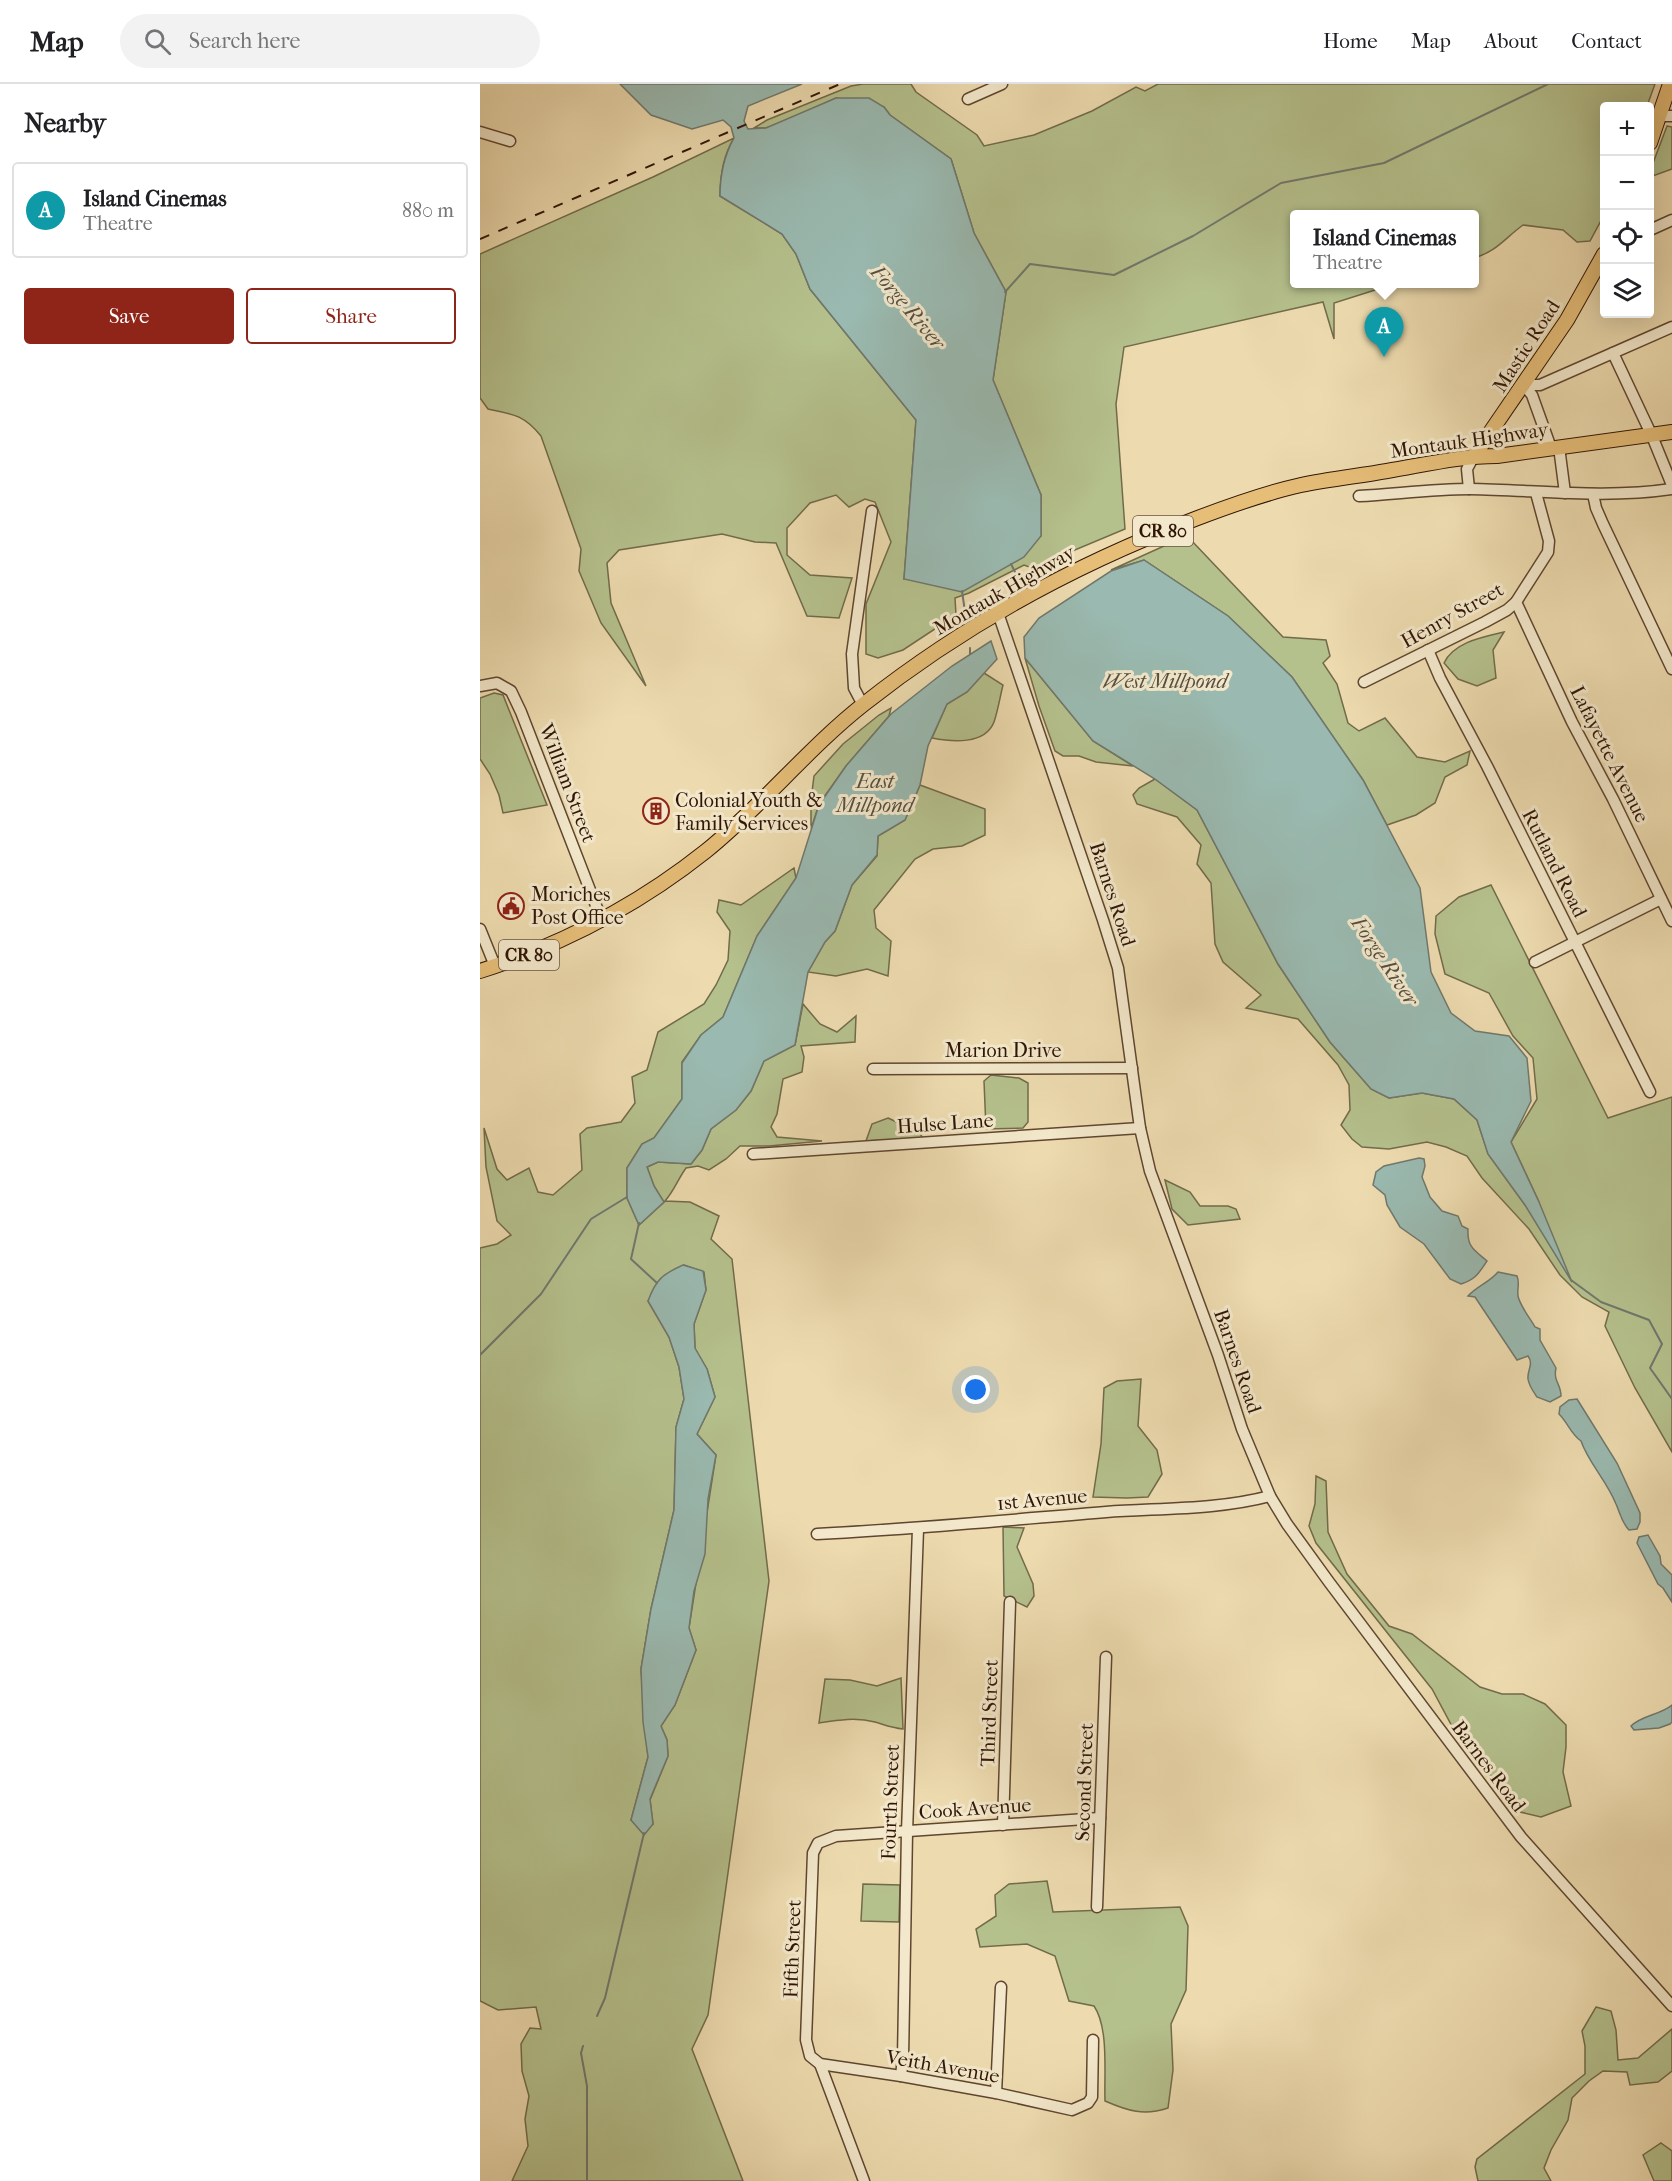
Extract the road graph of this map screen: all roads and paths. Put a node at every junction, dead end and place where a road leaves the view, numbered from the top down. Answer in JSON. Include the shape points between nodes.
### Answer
{"nodes":[{"id":1,"x":1002,"y":84,"type":"edge"},
{"id":2,"x":1670,"y":84,"type":"edge"},
{"id":3,"x":968,"y":99,"type":"dead end"},
{"id":4,"x":1666,"y":116,"type":"edge"},
{"id":5,"x":480,"y":132,"type":"edge"},
{"id":6,"x":1654,"y":136,"type":"edge"},
{"id":7,"x":510,"y":141,"type":"dead end"},
{"id":8,"x":1672,"y":220,"type":"edge"},
{"id":9,"x":1654,"y":228,"type":"edge"},
{"id":10,"x":1600,"y":263,"type":"edge"},
{"id":11,"x":1672,"y":327,"type":"edge"},
{"id":12,"x":1613,"y":353,"type":"junction"},
{"id":13,"x":1524,"y":385,"type":"junction"},
{"id":14,"x":1672,"y":432,"type":"edge"},
{"id":15,"x":1652,"y":436,"type":"junction"},
{"id":16,"x":1555,"y":447,"type":"junction"},
{"id":17,"x":1474,"y":456,"type":"junction"},
{"id":18,"x":1672,"y":487,"type":"edge"},
{"id":19,"x":1469,"y":489,"type":"junction"},
{"id":20,"x":1536,"y":493,"type":"junction"},
{"id":21,"x":1565,"y":493,"type":"junction"},
{"id":22,"x":1593,"y":494,"type":"junction"},
{"id":23,"x":1359,"y":496,"type":"dead end"},
{"id":24,"x":872,"y":511,"type":"dead end"},
{"id":25,"x":1516,"y":603,"type":"junction"},
{"id":26,"x":998,"y":613,"type":"junction"},
{"id":27,"x":1428,"y":650,"type":"junction"},
{"id":28,"x":1672,"y":669,"type":"edge"},
{"id":29,"x":1364,"y":682,"type":"dead end"},
{"id":30,"x":480,"y":686,"type":"edge"},
{"id":31,"x":863,"y":705,"type":"junction"},
{"id":32,"x":1661,"y":899,"type":"junction"},
{"id":33,"x":602,"y":921,"type":"junction"},
{"id":34,"x":1672,"y":921,"type":"edge"},
{"id":35,"x":480,"y":929,"type":"edge"},
{"id":36,"x":1575,"y":943,"type":"junction"},
{"id":37,"x":1535,"y":962,"type":"dead end"},
{"id":38,"x":495,"y":966,"type":"junction"},
{"id":39,"x":480,"y":971,"type":"edge"},
{"id":40,"x":1132,"y":1068,"type":"junction"},
{"id":41,"x":873,"y":1069,"type":"dead end"},
{"id":42,"x":1650,"y":1092,"type":"dead end"},
{"id":43,"x":1140,"y":1128,"type":"junction"},
{"id":44,"x":753,"y":1154,"type":"dead end"},
{"id":45,"x":1270,"y":1496,"type":"junction"},
{"id":46,"x":918,"y":1529,"type":"junction"},
{"id":47,"x":817,"y":1534,"type":"dead end"},
{"id":48,"x":1010,"y":1602,"type":"dead end"},
{"id":49,"x":1106,"y":1658,"type":"dead end"},
{"id":50,"x":1100,"y":1818,"type":"junction"},
{"id":51,"x":1003,"y":1825,"type":"junction"},
{"id":52,"x":907,"y":1832,"type":"junction"},
{"id":53,"x":818,"y":1843,"type":"joint"},
{"id":54,"x":1098,"y":1907,"type":"dead end"},
{"id":55,"x":1001,"y":1987,"type":"dead end"},
{"id":56,"x":1672,"y":2006,"type":"edge"},
{"id":57,"x":1093,"y":2040,"type":"dead end"},
{"id":58,"x":820,"y":2064,"type":"junction"},
{"id":59,"x":901,"y":2076,"type":"junction"},
{"id":60,"x":996,"y":2093,"type":"junction"},
{"id":61,"x":864,"y":2181,"type":"edge"}],
"edges":[{"from":1,"to":3,"type":"street"},
{"from":2,"to":4,"type":"main road"},
{"from":4,"to":6,"type":"main road"},
{"from":5,"to":7,"type":"street"},
{"from":8,"to":9,"type":"street"},
{"from":10,"to":13,"type":"main road","name":"Mastic Road"},
{"from":11,"to":12,"type":"street"},
{"from":12,"to":13,"type":"street","via":[[1540,385]]},
{"from":12,"to":15,"type":"street"},
{"from":13,"to":16,"type":"street"},
{"from":13,"to":17,"type":"main road","name":"Mastic Road"},
{"from":14,"to":15,"type":"main road","name":"Montauk Highway","number":"CR 80"},
{"from":15,"to":16,"type":"main road","name":"Montauk Highway","number":"CR 80"},
{"from":15,"to":18,"type":"street"},
{"from":16,"to":17,"type":"main road","name":"Montauk Highway","number":"CR 80"},
{"from":16,"to":21,"type":"street"},
{"from":17,"to":19,"type":"street","via":[[1467,469]]},
{"from":17,"to":26,"type":"main road","name":"Montauk Highway","number":"CR 80","via":[[1300,486],[1227,507],[1102,558],[1034,590]]},
{"from":18,"to":22,"type":"street","via":[[1635,494]]},
{"from":19,"to":20,"type":"street"},
{"from":19,"to":23,"type":"street"},
{"from":20,"to":21,"type":"street"},
{"from":20,"to":25,"type":"street","name":"Henry Street","via":[[1549,541],[1548,552]]},
{"from":21,"to":22,"type":"street"},
{"from":22,"to":28,"type":"street","via":[[1603,524]]},
{"from":24,"to":31,"type":"street","via":[[852,654],[854,688]]},
{"from":25,"to":27,"type":"street","name":"Henry Street"},
{"from":25,"to":32,"type":"street","name":"Lafayette Avenue"},
{"from":26,"to":31,"type":"main road","name":"Montauk Highway","number":"CR 80","via":[[936,651]]},
{"from":26,"to":40,"type":"street","name":"Barnes Road","via":[[1118,968]]},
{"from":27,"to":29,"type":"street","name":"Henry Street"},
{"from":27,"to":36,"type":"street","name":"Rutland Road"},
{"from":30,"to":33,"type":"street","name":"William Street","via":[[496,683],[512,692]]},
{"from":31,"to":33,"type":"main road","name":"Montauk Highway","number":"CR 80","via":[[707,850]]},
{"from":32,"to":34,"type":"street","name":"Lafayette Avenue"},
{"from":32,"to":36,"type":"street"},
{"from":33,"to":38,"type":"main road","name":"Montauk Highway","number":"CR 80","via":[[525,957]]},
{"from":35,"to":38,"type":"street"},
{"from":36,"to":37,"type":"street"},
{"from":36,"to":42,"type":"street","name":"Rutland Road"},
{"from":38,"to":39,"type":"main road","name":"Montauk Highway","number":"CR 80"},
{"from":40,"to":41,"type":"street","name":"Marion Drive"},
{"from":40,"to":43,"type":"street","name":"Barnes Road"},
{"from":43,"to":44,"type":"street","name":"Hulse Lane"},
{"from":43,"to":45,"type":"street","name":"Barnes Road","via":[[1162,1205]]},
{"from":45,"to":46,"type":"street","name":"1st Avenue","via":[[1215,1506]]},
{"from":45,"to":56,"type":"street","name":"Barnes Road","via":[[1329,1582],[1521,1837]]},
{"from":46,"to":47,"type":"street","name":"1st Avenue"},
{"from":46,"to":52,"type":"street","name":"Fourth Street"},
{"from":48,"to":51,"type":"street","name":"Third Street"},
{"from":49,"to":50,"type":"street","name":"Second Street"},
{"from":50,"to":51,"type":"street","name":"Cook Avenue"},
{"from":50,"to":54,"type":"street","name":"Second Street"},
{"from":51,"to":52,"type":"street","name":"Cook Avenue"},
{"from":52,"to":53,"type":"street","name":"Cook Avenue","via":[[836,1836]]},
{"from":52,"to":59,"type":"street","name":"Fourth Street"},
{"from":53,"to":58,"type":"street","name":"Fifth Street","via":[[813,1853],[806,2040],[810,2056]]},
{"from":55,"to":60,"type":"street"},
{"from":57,"to":60,"type":"street","name":"Veith Avenue","via":[[1092,2097],[1088,2103],[1072,2110]]},
{"from":58,"to":59,"type":"street","name":"Veith Avenue"},
{"from":58,"to":61,"type":"street"},
{"from":59,"to":60,"type":"street","name":"Veith Avenue"}]}
